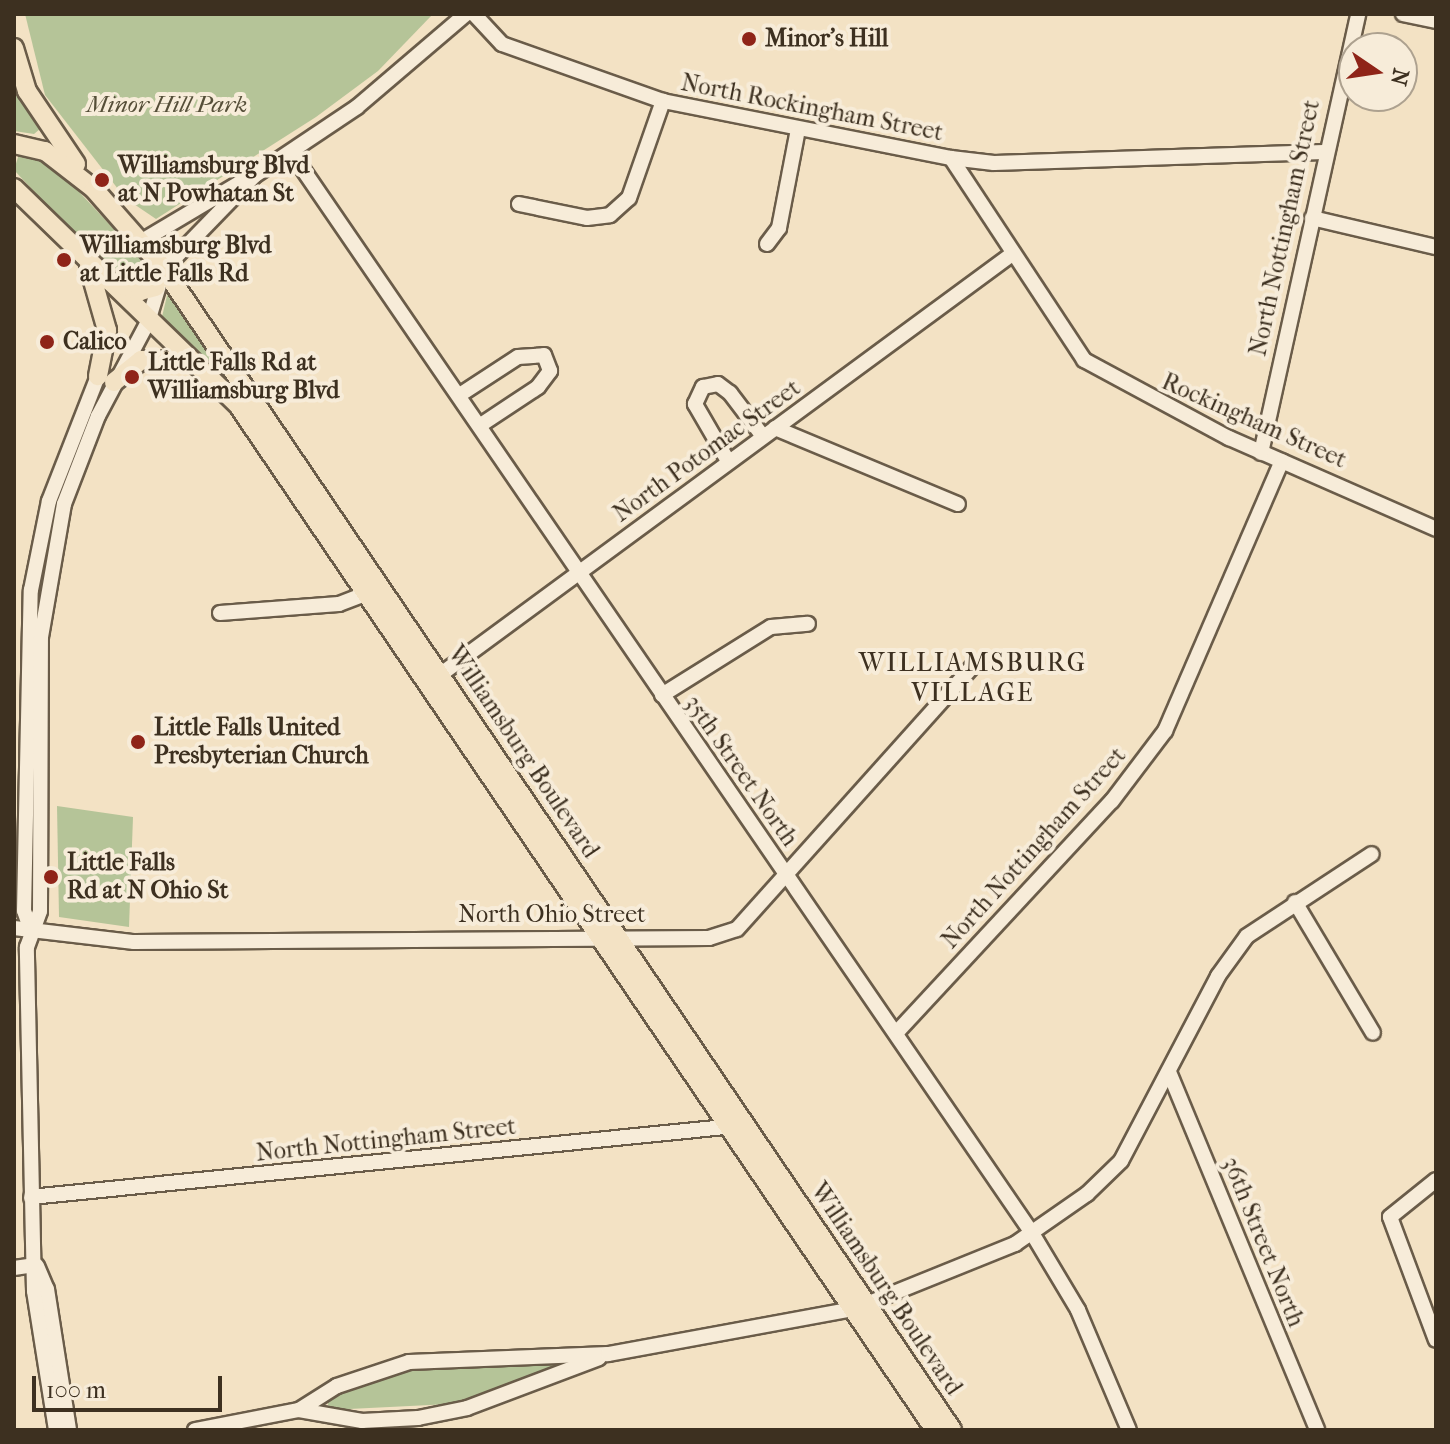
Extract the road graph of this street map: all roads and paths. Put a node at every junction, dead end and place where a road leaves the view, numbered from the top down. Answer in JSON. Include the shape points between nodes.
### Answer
{"nodes":[{"id":1,"x":466,"y":14,"type":"edge"},
{"id":2,"x":474,"y":14,"type":"edge"},
{"id":3,"x":1358,"y":14,"type":"edge"},
{"id":4,"x":1403,"y":14,"type":"edge"},
{"id":5,"x":1436,"y":21,"type":"edge"},
{"id":6,"x":14,"y":48,"type":"edge"},
{"id":7,"x":663,"y":101,"type":"junction"},
{"id":8,"x":798,"y":129,"type":"junction"},
{"id":9,"x":14,"y":144,"type":"edge"},
{"id":10,"x":291,"y":152,"type":"junction"},
{"id":11,"x":1324,"y":152,"type":"junction"},
{"id":12,"x":951,"y":158,"type":"junction"},
{"id":13,"x":254,"y":176,"type":"junction"},
{"id":14,"x":14,"y":189,"type":"edge"},
{"id":15,"x":94,"y":189,"type":"junction"},
{"id":16,"x":519,"y":204,"type":"dead end"},
{"id":17,"x":1312,"y":218,"type":"junction"},
{"id":18,"x":142,"y":241,"type":"junction"},
{"id":19,"x":767,"y":244,"type":"dead end"},
{"id":20,"x":1436,"y":247,"type":"edge"},
{"id":21,"x":1011,"y":255,"type":"junction"},
{"id":22,"x":87,"y":261,"type":"junction"},
{"id":23,"x":164,"y":269,"type":"junction"},
{"id":24,"x":107,"y":281,"type":"junction"},
{"id":25,"x":156,"y":287,"type":"junction"},
{"id":26,"x":148,"y":322,"type":"junction"},
{"id":27,"x":1064,"y":339,"type":"joint"},
{"id":28,"x":193,"y":362,"type":"junction"},
{"id":29,"x":106,"y":379,"type":"junction"},
{"id":30,"x":461,"y":394,"type":"junction"},
{"id":31,"x":482,"y":424,"type":"junction"},
{"id":32,"x":768,"y":432,"type":"junction"},
{"id":33,"x":1261,"y":453,"type":"junction"},
{"id":34,"x":728,"y":461,"type":"junction"},
{"id":35,"x":1282,"y":461,"type":"junction"},
{"id":36,"x":958,"y":504,"type":"dead end"},
{"id":37,"x":1436,"y":529,"type":"edge"},
{"id":38,"x":579,"y":573,"type":"junction"},
{"id":39,"x":374,"y":590,"type":"junction"},
{"id":40,"x":220,"y":613,"type":"dead end"},
{"id":41,"x":808,"y":624,"type":"dead end"},
{"id":42,"x":973,"y":666,"type":"dead end"},
{"id":43,"x":435,"y":678,"type":"junction"},
{"id":44,"x":662,"y":695,"type":"junction"},
{"id":45,"x":1372,"y":854,"type":"dead end"},
{"id":46,"x":785,"y":873,"type":"junction"},
{"id":47,"x":1295,"y":902,"type":"junction"},
{"id":48,"x":14,"y":928,"type":"edge"},
{"id":49,"x":30,"y":928,"type":"junction"},
{"id":50,"x":599,"y":936,"type":"junction"},
{"id":51,"x":621,"y":937,"type":"junction"},
{"id":52,"x":898,"y":1031,"type":"junction"},
{"id":53,"x":1373,"y":1033,"type":"dead end"},
{"id":54,"x":1169,"y":1072,"type":"junction"},
{"id":55,"x":738,"y":1125,"type":"junction"},
{"id":56,"x":1436,"y":1180,"type":"edge"},
{"id":57,"x":31,"y":1197,"type":"junction"},
{"id":58,"x":1032,"y":1233,"type":"junction"},
{"id":59,"x":36,"y":1265,"type":"junction"},
{"id":60,"x":14,"y":1268,"type":"edge"},
{"id":61,"x":862,"y":1306,"type":"junction"},
{"id":62,"x":1436,"y":1340,"type":"edge"},
{"id":63,"x":608,"y":1354,"type":"junction"},
{"id":64,"x":299,"y":1410,"type":"junction"},
{"id":65,"x":56,"y":1430,"type":"edge"},
{"id":66,"x":69,"y":1430,"type":"edge"},
{"id":67,"x":195,"y":1430,"type":"edge"},
{"id":68,"x":935,"y":1430,"type":"edge"},
{"id":69,"x":952,"y":1430,"type":"edge"},
{"id":70,"x":1129,"y":1430,"type":"edge"},
{"id":71,"x":1317,"y":1430,"type":"edge"}],
"edges":[{"from":1,"to":10,"type":"street","via":[[357,107]]},
{"from":2,"to":7,"type":"street","name":"North Rockingham Street","via":[[502,44]]},
{"from":3,"to":11,"type":"street","name":"North Nottingham Street"},
{"from":4,"to":5,"type":"street"},
{"from":6,"to":15,"type":"main road","via":[[27,91]]},
{"from":7,"to":8,"type":"street","name":"North Rockingham Street"},
{"from":7,"to":16,"type":"street","via":[[629,198],[610,215],[587,218]]},
{"from":8,"to":12,"type":"street","name":"North Rockingham Street"},
{"from":8,"to":19,"type":"street","via":[[779,228]]},
{"from":9,"to":15,"type":"main road","name":"Williamsburg Boulevard","via":[[45,151]]},
{"from":10,"to":13,"type":"street"},
{"from":10,"to":30,"type":"street","name":"35th Street North"},
{"from":11,"to":12,"type":"street","via":[[994,163]]},
{"from":11,"to":17,"type":"street","name":"North Nottingham Street"},
{"from":12,"to":21,"type":"street","name":"North Rockingham Street"},
{"from":13,"to":18,"type":"street"},
{"from":13,"to":23,"type":"street"},
{"from":14,"to":22,"type":"main road","name":"Williamsburg Boulevard"},
{"from":15,"to":18,"type":"main road","name":"Williamsburg Boulevard"},
{"from":17,"to":20,"type":"street"},
{"from":17,"to":33,"type":"street","name":"North Nottingham Street"},
{"from":18,"to":23,"type":"main road","name":"Williamsburg Boulevard"},
{"from":21,"to":27,"type":"street","name":"North Rockingham Street"},
{"from":21,"to":32,"type":"street","name":"North Potomac Street"},
{"from":22,"to":24,"type":"main road","name":"Williamsburg Boulevard"},
{"from":22,"to":29,"type":"main road","via":[[106,320]]},
{"from":23,"to":25,"type":"street"},
{"from":23,"to":39,"type":"main road","name":"Williamsburg Boulevard"},
{"from":24,"to":25,"type":"main road","via":[[140,291]]},
{"from":24,"to":26,"type":"main road","name":"Williamsburg Boulevard"},
{"from":25,"to":26,"type":"street"},
{"from":26,"to":28,"type":"main road","name":"Williamsburg Boulevard"},
{"from":26,"to":29,"type":"street"},
{"from":27,"to":33,"type":"street","name":"Rockingham Street","via":[[1107,375]]},
{"from":28,"to":29,"type":"main road","via":[[141,360]]},
{"from":28,"to":39,"type":"main road","name":"Williamsburg Boulevard","via":[[238,405]]},
{"from":29,"to":49,"type":"street","via":[[64,504],[46,591],[40,911]]},
{"from":30,"to":31,"type":"street","name":"35th Street North"},
{"from":30,"to":31,"type":"street","via":[[518,357],[544,355],[550,371],[538,387]]},
{"from":31,"to":38,"type":"street","name":"35th Street North"},
{"from":32,"to":34,"type":"street","name":"North Potomac Street"},
{"from":32,"to":34,"type":"street","via":[[718,384],[703,387],[695,404]]},
{"from":32,"to":36,"type":"street"},
{"from":33,"to":35,"type":"street","name":"Rockingham Street"},
{"from":34,"to":38,"type":"street","name":"North Potomac Street"},
{"from":35,"to":37,"type":"street","name":"Rockingham Street"},
{"from":35,"to":52,"type":"street","name":"North Nottingham Street","via":[[1165,731],[1112,801]]},
{"from":38,"to":43,"type":"street","name":"North Potomac Street"},
{"from":38,"to":44,"type":"street","name":"35th Street North"},
{"from":39,"to":40,"type":"street","via":[[339,604]]},
{"from":39,"to":43,"type":"main road","name":"Williamsburg Boulevard"},
{"from":41,"to":44,"type":"street","via":[[771,627]]},
{"from":42,"to":46,"type":"street","name":"North Ohio Street"},
{"from":43,"to":50,"type":"main road","name":"Williamsburg Boulevard"},
{"from":43,"to":51,"type":"main road","name":"Williamsburg Boulevard"},
{"from":44,"to":46,"type":"street","name":"35th Street North"},
{"from":45,"to":47,"type":"street"},
{"from":46,"to":51,"type":"street","name":"North Ohio Street","via":[[737,929],[709,938]]},
{"from":46,"to":52,"type":"street","name":"35th Street North"},
{"from":47,"to":53,"type":"street"},
{"from":47,"to":54,"type":"street","via":[[1247,936]]},
{"from":48,"to":49,"type":"street","name":"North Ohio Street"},
{"from":49,"to":50,"type":"street","name":"North Ohio Street","via":[[134,942]]},
{"from":49,"to":57,"type":"street"},
{"from":50,"to":51,"type":"street","name":"North Ohio Street"},
{"from":50,"to":55,"type":"main road","name":"Williamsburg Boulevard"},
{"from":51,"to":55,"type":"main road","name":"Williamsburg Boulevard"},
{"from":52,"to":58,"type":"street","name":"35th Street North"},
{"from":54,"to":58,"type":"street","via":[[1121,1161]]},
{"from":54,"to":71,"type":"street","name":"36th Street North"},
{"from":55,"to":57,"type":"street","name":"North Nottingham Street"},
{"from":55,"to":61,"type":"main road","name":"Williamsburg Boulevard"},
{"from":56,"to":62,"type":"street","via":[[1390,1217]]},
{"from":57,"to":59,"type":"street"},
{"from":58,"to":61,"type":"street"},
{"from":58,"to":70,"type":"street","name":"35th Street North","via":[[1078,1310]]},
{"from":59,"to":60,"type":"street"},
{"from":59,"to":65,"type":"street"},
{"from":59,"to":66,"type":"street","via":[[47,1289]]},
{"from":61,"to":63,"type":"street"},
{"from":61,"to":68,"type":"main road","name":"Williamsburg Boulevard"},
{"from":61,"to":69,"type":"main road","name":"Williamsburg Boulevard"},
{"from":63,"to":64,"type":"street","via":[[409,1362],[337,1386]]},
{"from":63,"to":64,"type":"street","via":[[467,1408],[418,1418],[362,1421]]},
{"from":64,"to":67,"type":"street"}]}
